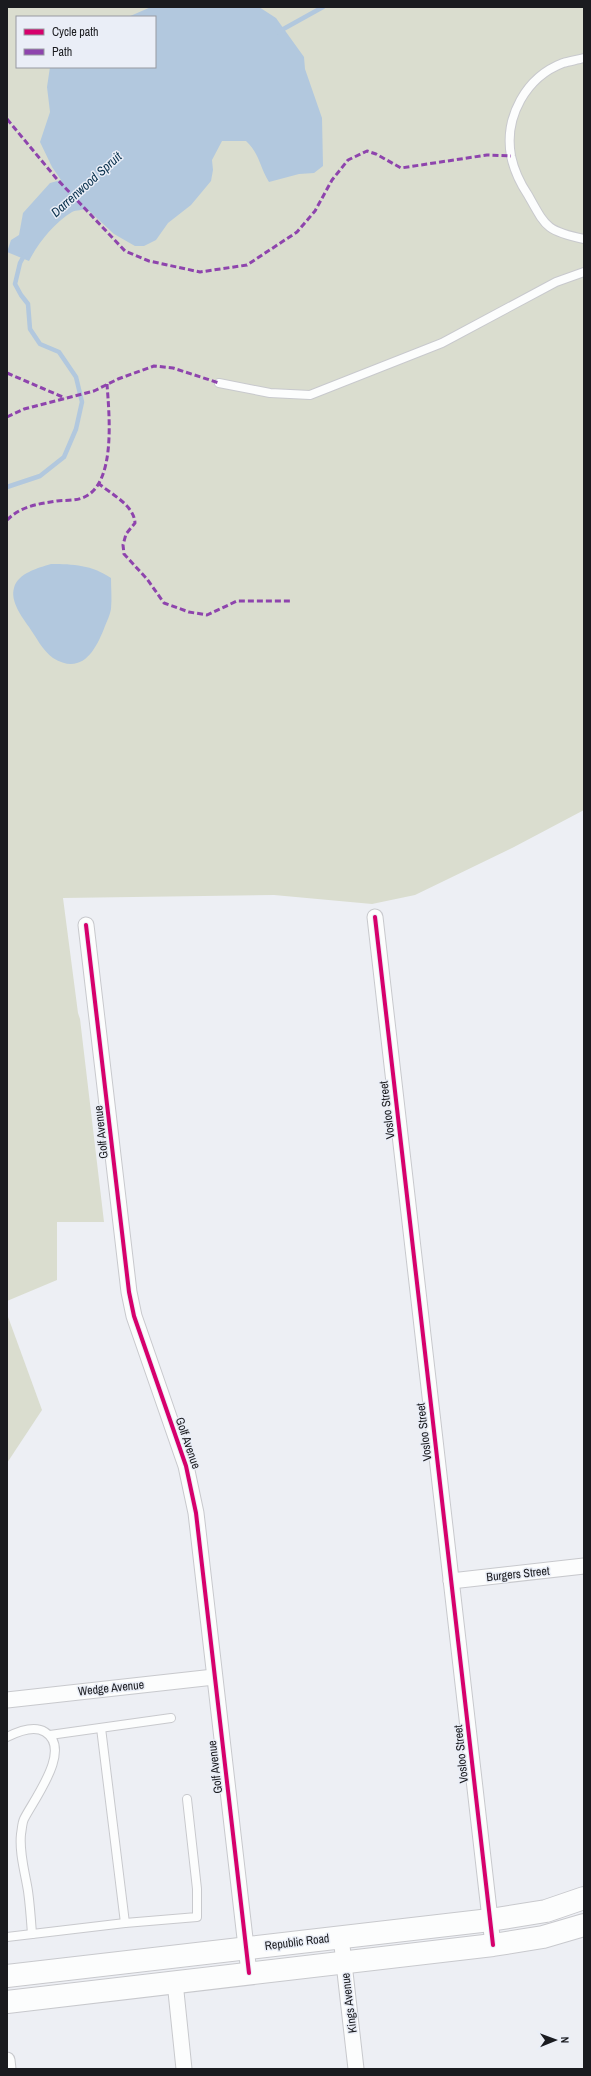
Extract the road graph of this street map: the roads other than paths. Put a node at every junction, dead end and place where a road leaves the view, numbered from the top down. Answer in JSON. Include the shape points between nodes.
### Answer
{"nodes":[{"id":1,"x":584,"y":58,"type":"edge"},
{"id":2,"x":584,"y":239,"type":"edge"},
{"id":3,"x":584,"y":272,"type":"edge"},
{"id":4,"x":220,"y":383,"type":"dead end"},
{"id":5,"x":374,"y":917,"type":"dead end"},
{"id":6,"x":86,"y":925,"type":"dead end"},
{"id":7,"x":584,"y":1566,"type":"edge"},
{"id":8,"x":451,"y":1581,"type":"junction"},
{"id":9,"x":214,"y":1677,"type":"junction"},
{"id":10,"x":7,"y":1700,"type":"edge"},
{"id":11,"x":171,"y":1718,"type":"dead end"},
{"id":12,"x":101,"y":1728,"type":"junction"},
{"id":13,"x":50,"y":1735,"type":"junction"},
{"id":14,"x":7,"y":1737,"type":"edge"},
{"id":15,"x":187,"y":1799,"type":"dead end"},
{"id":16,"x":584,"y":1898,"type":"edge"},
{"id":17,"x":490,"y":1920,"type":"junction"},
{"id":18,"x":125,"y":1923,"type":"junction"},
{"id":19,"x":584,"y":1925,"type":"edge"},
{"id":20,"x":32,"y":1934,"type":"junction"},
{"id":21,"x":7,"y":1937,"type":"edge"},
{"id":22,"x":341,"y":1937,"type":"junction"},
{"id":23,"x":492,"y":1945,"type":"junction"},
{"id":24,"x":246,"y":1948,"type":"junction"},
{"id":25,"x":344,"y":1961,"type":"junction"},
{"id":26,"x":249,"y":1973,"type":"junction"},
{"id":27,"x":7,"y":1976,"type":"edge"},
{"id":28,"x":175,"y":1982,"type":"junction"},
{"id":29,"x":7,"y":2002,"type":"edge"},
{"id":30,"x":7,"y":2060,"type":"edge"},
{"id":31,"x":8,"y":2069,"type":"edge"},
{"id":32,"x":184,"y":2069,"type":"edge"},
{"id":33,"x":356,"y":2069,"type":"edge"}],
"edges":[{"from":1,"to":2,"type":"lane","via":[[552,69],[527,88],[516,107],[511,134],[511,156],[519,181],[545,224],[555,231]]},
{"from":3,"to":4,"type":"lane","via":[[556,282],[442,343],[310,395],[270,393]]},
{"from":5,"to":8,"type":"street","name":"Vosloo Street"},
{"from":6,"to":9,"type":"street","name":"Golf Avenue","via":[[129,1292],[134,1316],[190,1480],[198,1528]]},
{"from":7,"to":8,"type":"street","name":"Burgers Street"},
{"from":8,"to":17,"type":"street","name":"Vosloo Street"},
{"from":9,"to":10,"type":"street","name":"Wedge Avenue"},
{"from":9,"to":24,"type":"street","name":"Golf Avenue"},
{"from":11,"to":12,"type":"lane"},
{"from":12,"to":13,"type":"lane"},
{"from":12,"to":18,"type":"lane"},
{"from":13,"to":14,"type":"lane","via":[[41,1729],[20,1731]]},
{"from":13,"to":20,"type":"lane","via":[[55,1747],[54,1762],[24,1820],[21,1835],[21,1859],[28,1892]]},
{"from":15,"to":18,"type":"lane","via":[[198,1889],[197,1917]]},
{"from":16,"to":17,"type":"main road","name":"Republic Road","via":[[546,1911]]},
{"from":17,"to":22,"type":"main road","name":"Republic Road"},
{"from":17,"to":23,"type":"street","name":"Vosloo Street"},
{"from":18,"to":20,"type":"lane"},
{"from":19,"to":23,"type":"main road","name":"Republic Road","via":[[543,1937]]},
{"from":20,"to":21,"type":"lane"},
{"from":22,"to":24,"type":"main road","name":"Republic Road"},
{"from":22,"to":25,"type":"street","name":"Kings Avenue"},
{"from":23,"to":25,"type":"main road","name":"Republic Road"},
{"from":24,"to":26,"type":"street","name":"Golf Avenue"},
{"from":24,"to":27,"type":"main road","name":"Republic Road"},
{"from":25,"to":26,"type":"main road","name":"Republic Road"},
{"from":25,"to":33,"type":"street","name":"Kings Avenue"},
{"from":26,"to":28,"type":"main road","name":"Republic Road"},
{"from":28,"to":29,"type":"main road","name":"Republic Road"},
{"from":28,"to":32,"type":"street"},
{"from":30,"to":31,"type":"street"}]}
